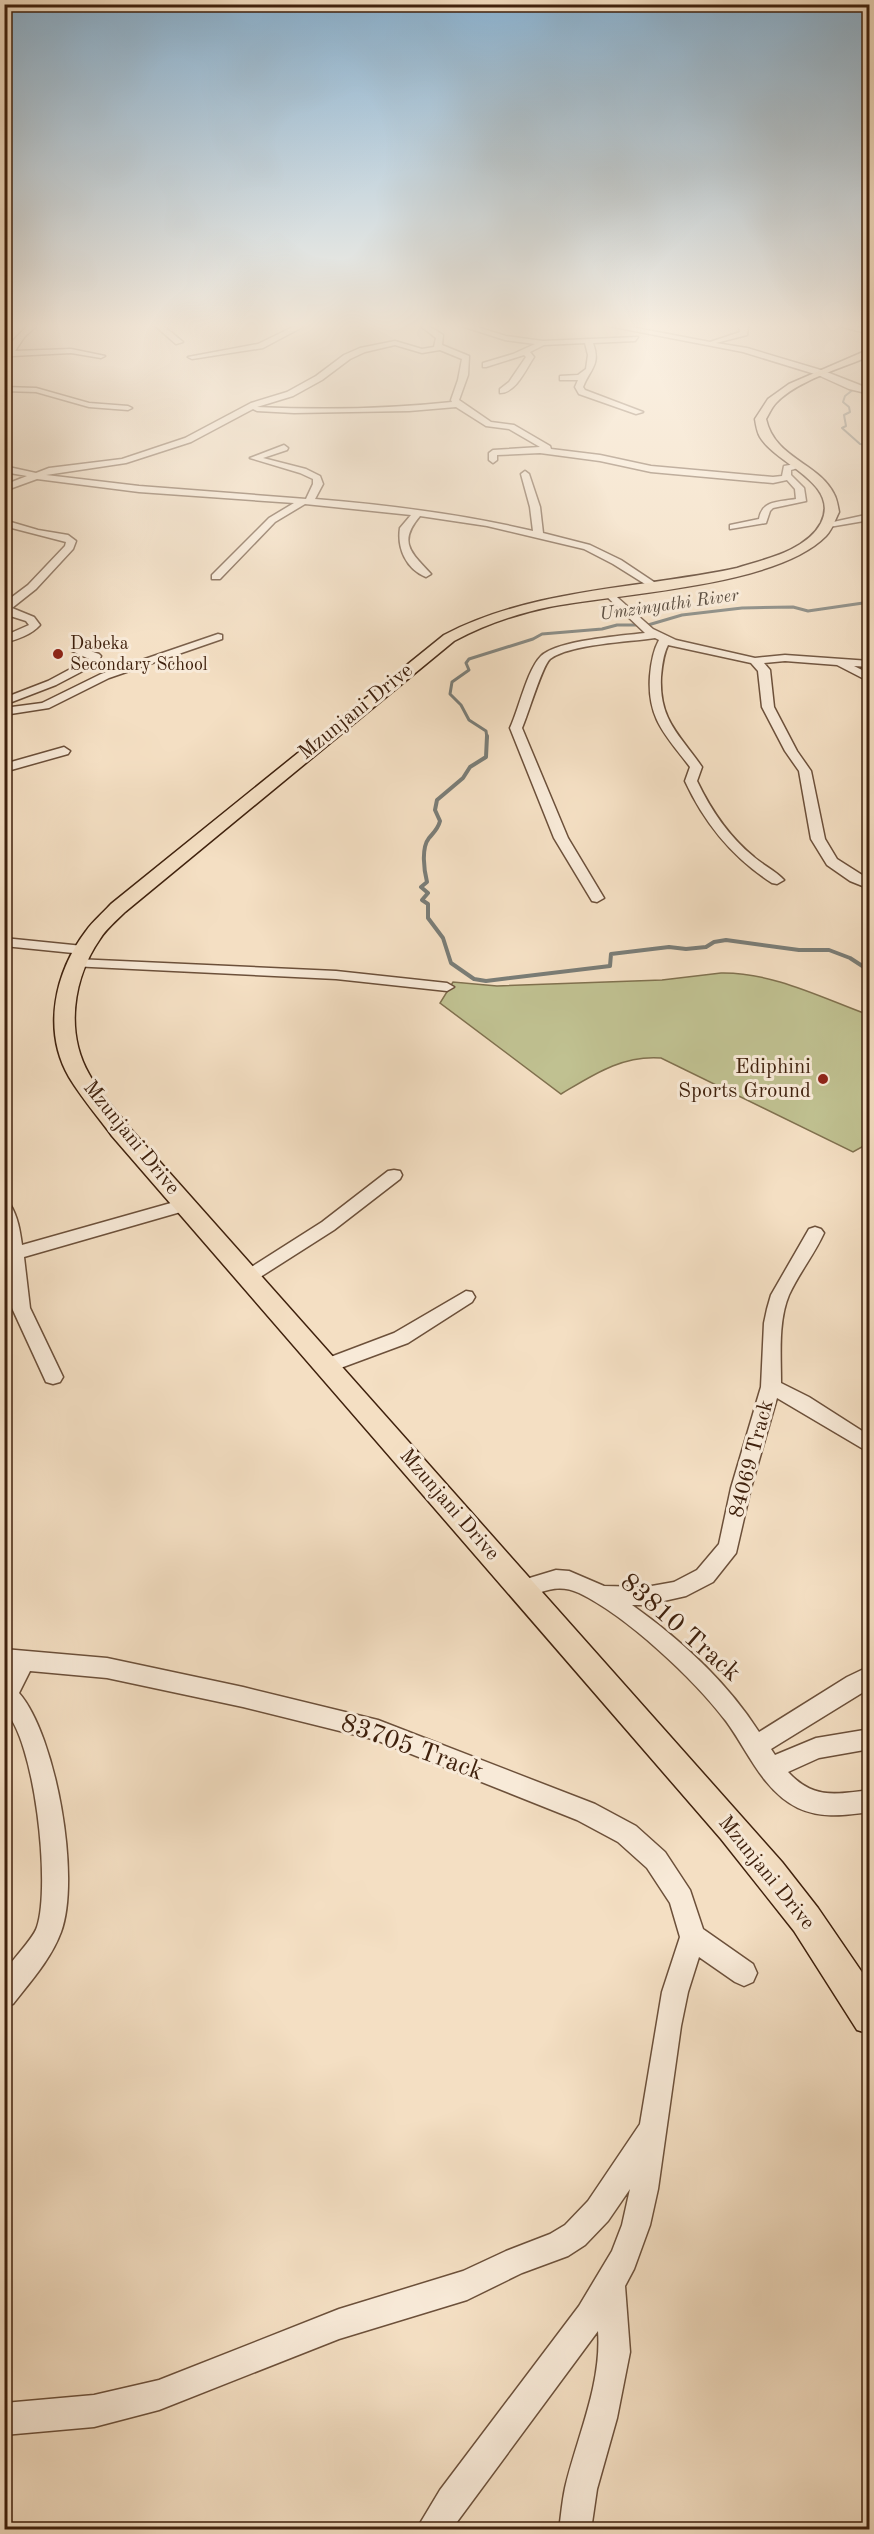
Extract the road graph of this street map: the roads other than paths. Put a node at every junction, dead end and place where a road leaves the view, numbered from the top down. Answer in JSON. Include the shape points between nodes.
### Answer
{"nodes":[{"id":1,"x":182,"y":442,"type":"edge"},
{"id":2,"x":537,"y":442,"type":"edge"},
{"id":3,"x":769,"y":442,"type":"edge"},
{"id":4,"x":285,"y":448,"type":"dead end"},
{"id":5,"x":552,"y":451,"type":"junction"},
{"id":6,"x":493,"y":460,"type":"dead end"},
{"id":7,"x":4,"y":468,"type":"edge"},
{"id":8,"x":793,"y":470,"type":"junction"},
{"id":9,"x":525,"y":474,"type":"dead end"},
{"id":10,"x":34,"y":476,"type":"junction"},
{"id":11,"x":4,"y":488,"type":"edge"},
{"id":12,"x":307,"y":501,"type":"junction"},
{"id":13,"x":419,"y":512,"type":"junction"},
{"id":14,"x":870,"y":518,"type":"edge"},
{"id":15,"x":4,"y":523,"type":"edge"},
{"id":16,"x":829,"y":524,"type":"junction"},
{"id":17,"x":733,"y":527,"type":"dead end"},
{"id":18,"x":537,"y":534,"type":"junction"},
{"id":19,"x":426,"y":574,"type":"dead end"},
{"id":20,"x":216,"y":577,"type":"dead end"},
{"id":21,"x":653,"y":586,"type":"junction"},
{"id":22,"x":609,"y":593,"type":"junction"},
{"id":23,"x":6,"y":612,"type":"edge"},
{"id":24,"x":656,"y":635,"type":"junction"},
{"id":25,"x":218,"y":637,"type":"dead end"},
{"id":26,"x":4,"y":640,"type":"edge"},
{"id":27,"x":76,"y":649,"type":"dead end"},
{"id":28,"x":755,"y":661,"type":"junction"},
{"id":29,"x":837,"y":661,"type":"junction"},
{"id":30,"x":870,"y":664,"type":"edge"},
{"id":31,"x":870,"y":679,"type":"edge"},
{"id":32,"x":7,"y":700,"type":"edge"},
{"id":33,"x":4,"y":712,"type":"edge"},
{"id":34,"x":64,"y":751,"type":"dead end"},
{"id":35,"x":4,"y":768,"type":"edge"},
{"id":36,"x":777,"y":880,"type":"dead end"},
{"id":37,"x":870,"y":885,"type":"edge"},
{"id":38,"x":597,"y":898,"type":"dead end"},
{"id":39,"x":4,"y":942,"type":"edge"},
{"id":40,"x":79,"y":956,"type":"junction"},
{"id":41,"x":447,"y":987,"type":"dead end"},
{"id":42,"x":394,"y":1175,"type":"dead end"},
{"id":43,"x":185,"y":1205,"type":"junction"},
{"id":44,"x":4,"y":1208,"type":"edge"},
{"id":45,"x":815,"y":1233,"type":"dead end"},
{"id":46,"x":13,"y":1254,"type":"junction"},
{"id":47,"x":248,"y":1277,"type":"junction"},
{"id":48,"x":466,"y":1297,"type":"dead end"},
{"id":49,"x":327,"y":1366,"type":"junction"},
{"id":50,"x":53,"y":1377,"type":"dead end"},
{"id":51,"x":771,"y":1387,"type":"junction"},
{"id":52,"x":870,"y":1446,"type":"edge"},
{"id":53,"x":521,"y":1589,"type":"junction"},
{"id":54,"x":600,"y":1595,"type":"junction"},
{"id":55,"x":14,"y":1660,"type":"edge"},
{"id":56,"x":870,"y":1676,"type":"edge"},
{"id":57,"x":6,"y":1698,"type":"edge"},
{"id":58,"x":870,"y":1739,"type":"edge"},
{"id":59,"x":756,"y":1745,"type":"junction"},
{"id":60,"x":772,"y":1768,"type":"junction"},
{"id":61,"x":870,"y":1801,"type":"edge"},
{"id":62,"x":693,"y":1937,"type":"junction"},
{"id":63,"x":744,"y":1973,"type":"dead end"},
{"id":64,"x":4,"y":1995,"type":"edge"},
{"id":65,"x":870,"y":2017,"type":"edge"},
{"id":66,"x":653,"y":2129,"type":"junction"},
{"id":67,"x":610,"y":2285,"type":"junction"},
{"id":68,"x":4,"y":2419,"type":"edge"},
{"id":69,"x":432,"y":2529,"type":"edge"},
{"id":70,"x":574,"y":2529,"type":"edge"}],
"edges":[{"from":1,"to":10,"type":"street","via":[[123,461]]},
{"from":2,"to":5,"type":"street"},
{"from":3,"to":8,"type":"main road"},
{"from":4,"to":12,"type":"street","via":[[254,458],[317,478],[318,484]]},
{"from":5,"to":6,"type":"street","via":[[500,451],[494,452]]},
{"from":5,"to":8,"type":"street","via":[[651,469],[768,480],[780,479]]},
{"from":7,"to":10,"type":"street"},
{"from":8,"to":16,"type":"main road","via":[[816,479],[829,494],[833,511]]},
{"from":8,"to":17,"type":"street","via":[[801,501],[770,506],[763,521]]},
{"from":9,"to":18,"type":"street","via":[[535,507]]},
{"from":10,"to":11,"type":"street"},
{"from":10,"to":12,"type":"street","via":[[193,495]]},
{"from":12,"to":13,"type":"street"},
{"from":12,"to":20,"type":"street","via":[[272,520]]},
{"from":13,"to":18,"type":"street"},
{"from":13,"to":19,"type":"street","via":[[405,528],[405,554]]},
{"from":14,"to":16,"type":"street"},
{"from":15,"to":23,"type":"street","via":[[65,537],[71,542],[32,587],[6,607]]},
{"from":16,"to":21,"type":"main road","name":"Mzunjani Drive","via":[[813,542],[778,560],[745,570]]},
{"from":18,"to":21,"type":"street","via":[[594,550]]},
{"from":21,"to":22,"type":"main road","name":"Mzunjani Drive"},
{"from":22,"to":24,"type":"street"},
{"from":22,"to":40,"type":"main road","name":"Mzunjani Drive","via":[[522,609],[478,623],[449,638],[126,901],[94,933]]},
{"from":23,"to":26,"type":"street","via":[[30,619],[35,625]]},
{"from":24,"to":28,"type":"street"},
{"from":24,"to":36,"type":"street","via":[[659,648],[653,692],[664,728],[696,767],[691,781],[705,811],[746,859]]},
{"from":24,"to":38,"type":"street","via":[[576,645],[546,657],[516,728],[561,838]]},
{"from":25,"to":33,"type":"street","via":[[105,676],[45,706]]},
{"from":27,"to":32,"type":"street","via":[[94,656],[94,661]]},
{"from":28,"to":29,"type":"street"},
{"from":28,"to":37,"type":"street","via":[[764,670],[771,714],[805,771],[818,839],[832,862]]},
{"from":29,"to":30,"type":"street"},
{"from":29,"to":31,"type":"street"},
{"from":34,"to":35,"type":"street"},
{"from":39,"to":40,"type":"street"},
{"from":40,"to":41,"type":"street"},
{"from":40,"to":43,"type":"main road","name":"Mzunjani Drive","via":[[65,1003],[64,1032],[73,1062],[90,1094]]},
{"from":42,"to":47,"type":"street","via":[[328,1226]]},
{"from":43,"to":46,"type":"street"},
{"from":43,"to":47,"type":"main road","name":"Mzunjani Drive"},
{"from":44,"to":46,"type":"street","via":[[11,1228]]},
{"from":45,"to":51,"type":"street","name":"84069 Track","via":[[778,1302],[772,1323]]},
{"from":46,"to":50,"type":"street","via":[[21,1308]]},
{"from":47,"to":49,"type":"main road","name":"Mzunjani Drive"},
{"from":48,"to":49,"type":"street","via":[[401,1338]]},
{"from":49,"to":53,"type":"main road","name":"Mzunjani Drive"},
{"from":51,"to":52,"type":"street","via":[[794,1397]]},
{"from":51,"to":54,"type":"street","name":"84069 Track","via":[[741,1488],[734,1531],[719,1561],[692,1584],[664,1594]]},
{"from":53,"to":54,"type":"street","name":"83810 Track","via":[[556,1579],[580,1584]]},
{"from":53,"to":65,"type":"main road","name":"Mzunjani Drive","via":[[776,1882],[835,1961]]},
{"from":54,"to":59,"type":"street","name":"83810 Track","via":[[696,1672],[722,1698]]},
{"from":55,"to":57,"type":"street"},
{"from":55,"to":62,"type":"street","name":"83705 Track","via":[[107,1668],[378,1730],[586,1812],[627,1834],[656,1860],[681,1898]]},
{"from":56,"to":59,"type":"street","via":[[777,1736]]},
{"from":57,"to":64,"type":"street","via":[[21,1713],[45,1788],[53,1834],[54,1884],[49,1930]]},
{"from":58,"to":60,"type":"street","via":[[816,1748]]},
{"from":59,"to":60,"type":"street","name":"83810 Track"},
{"from":60,"to":61,"type":"street","name":"83810 Track","via":[[809,1802]]},
{"from":62,"to":63,"type":"street"},
{"from":62,"to":66,"type":"street","via":[[670,2015]]},
{"from":66,"to":67,"type":"street","via":[[636,2225]]},
{"from":66,"to":68,"type":"street","via":[[598,2211],[558,2246],[467,2284],[339,2324],[159,2395],[94,2411]]},
{"from":67,"to":69,"type":"street"},
{"from":67,"to":70,"type":"street","via":[[615,2352]]}]}
